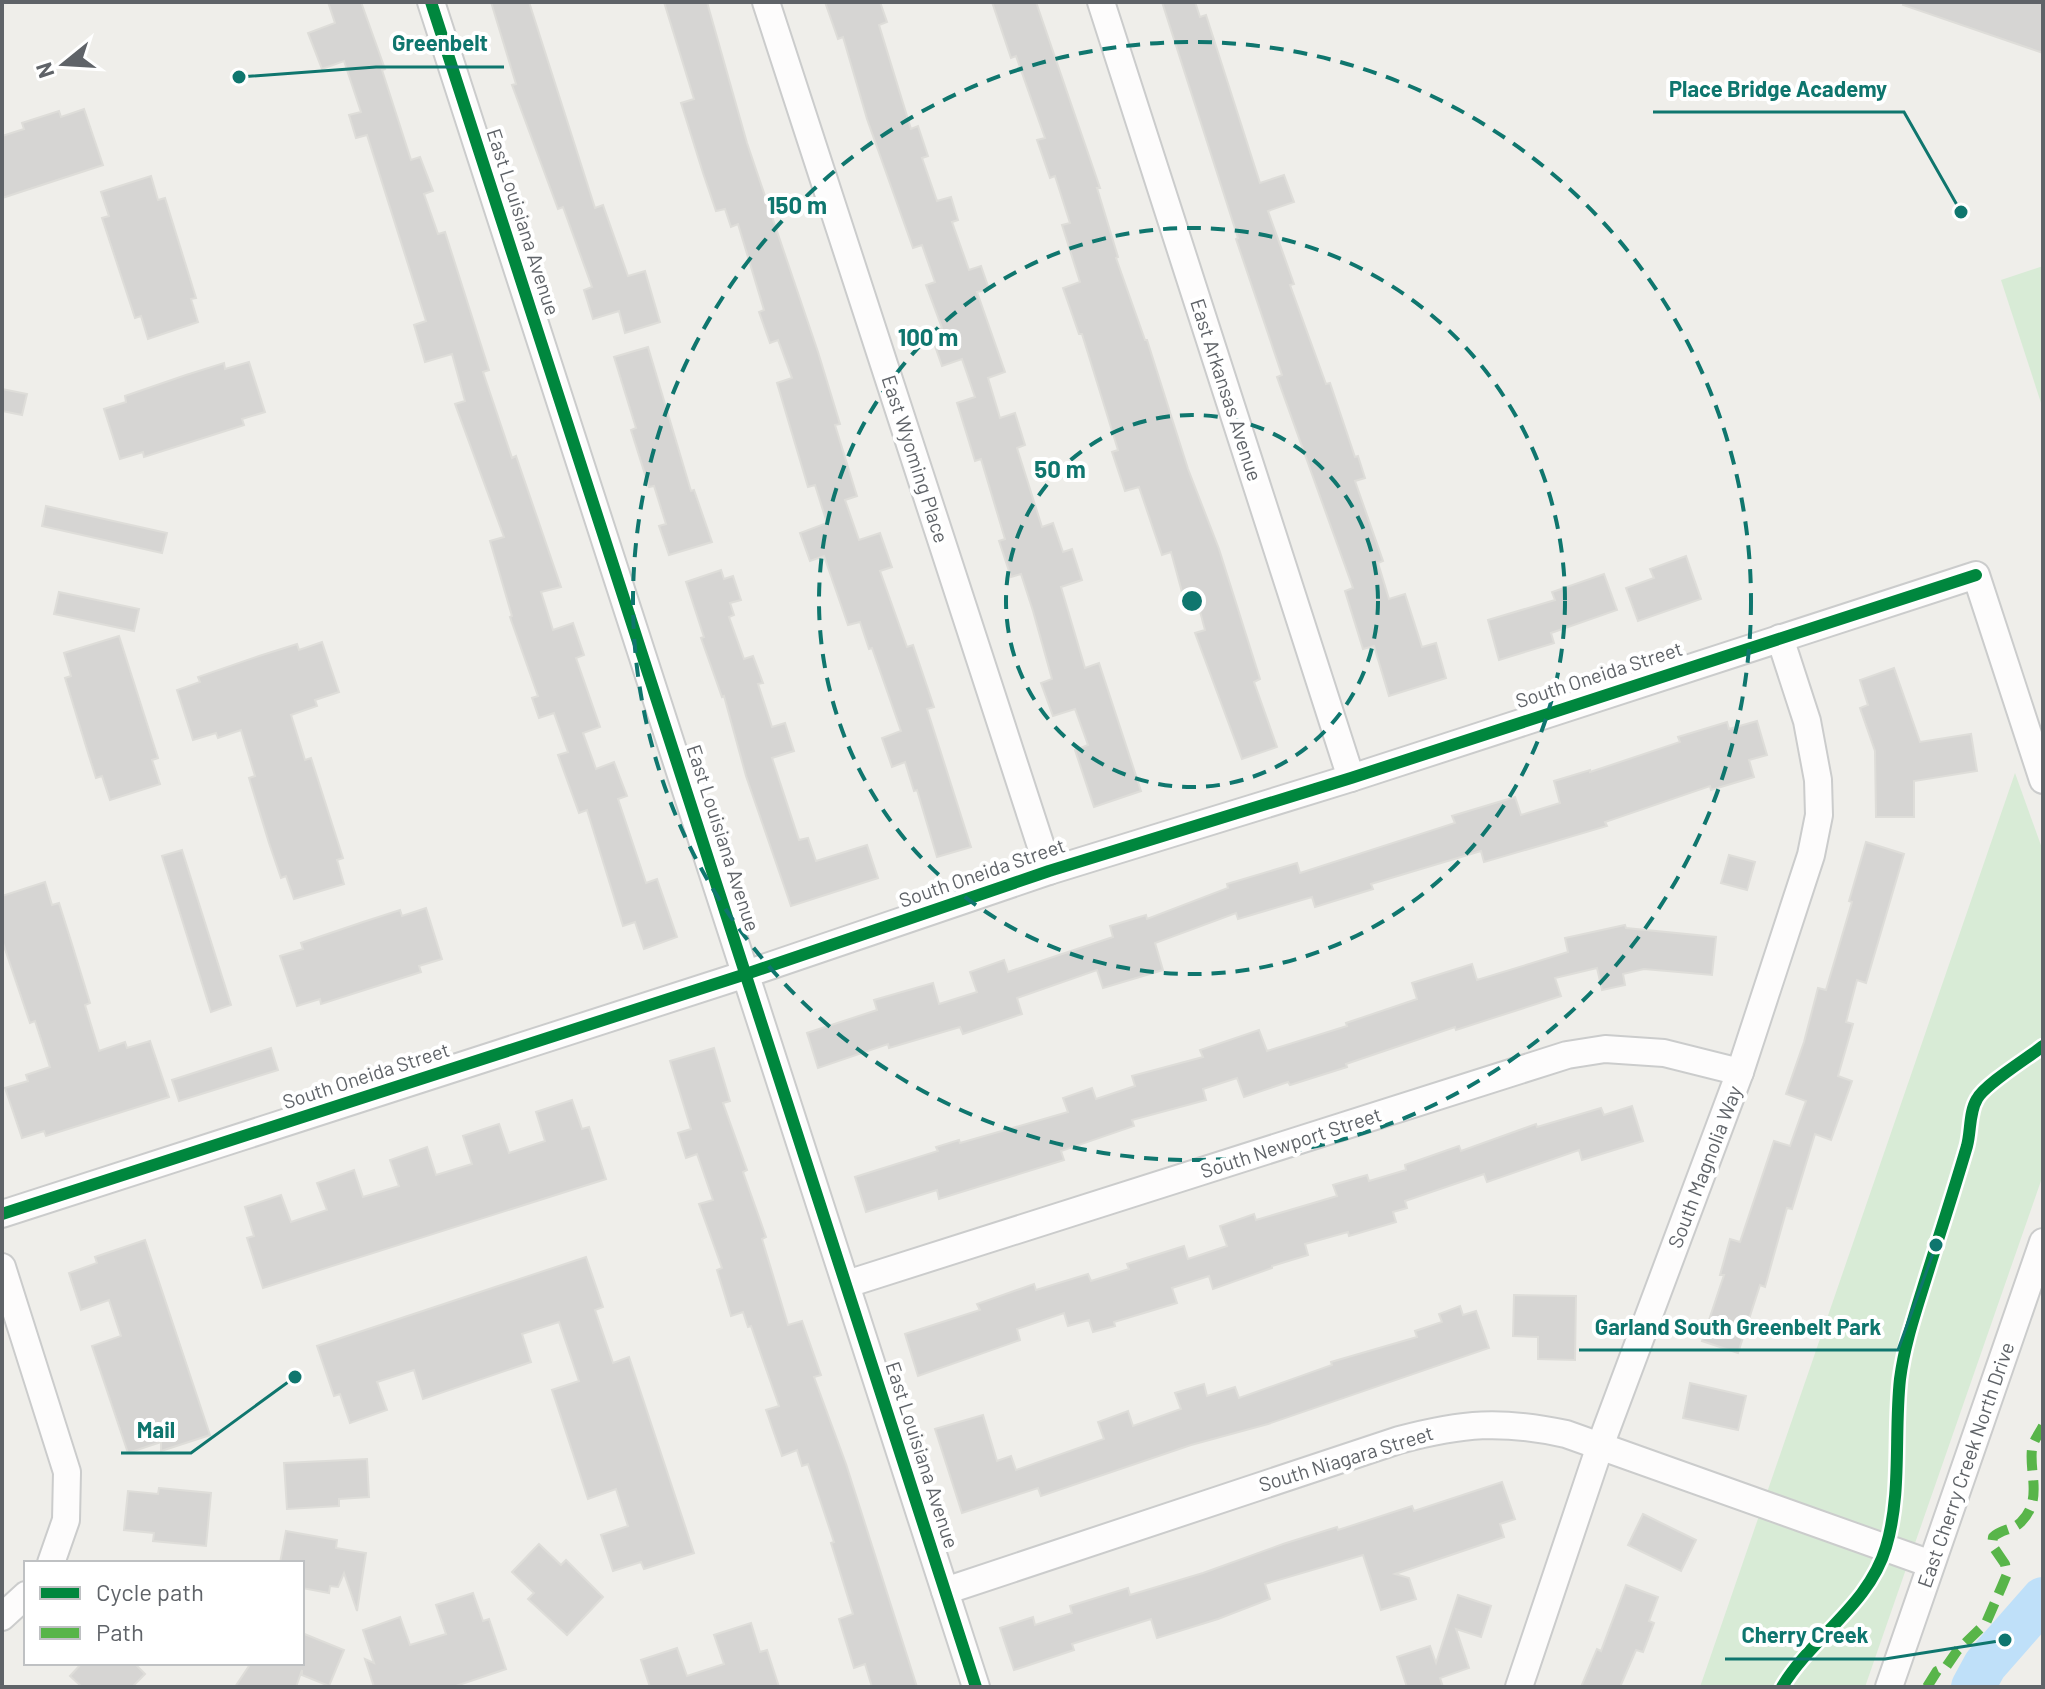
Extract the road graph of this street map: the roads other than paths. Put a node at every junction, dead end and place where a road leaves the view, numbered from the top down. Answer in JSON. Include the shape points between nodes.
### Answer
{"nodes":[{"id":1,"x":431,"y":2,"type":"edge"},
{"id":2,"x":766,"y":2,"type":"edge"},
{"id":3,"x":1101,"y":2,"type":"edge"},
{"id":4,"x":1780,"y":638,"type":"junction"},
{"id":5,"x":1351,"y":778,"type":"junction"},
{"id":6,"x":2043,"y":780,"type":"edge"},
{"id":7,"x":1049,"y":871,"type":"junction"},
{"id":8,"x":746,"y":974,"type":"junction"},
{"id":9,"x":1740,"y":1072,"type":"junction"},
{"id":10,"x":2,"y":1214,"type":"edge"},
{"id":11,"x":2043,"y":1242,"type":"edge"},
{"id":12,"x":2,"y":1267,"type":"edge"},
{"id":13,"x":847,"y":1284,"type":"junction"},
{"id":14,"x":1600,"y":1446,"type":"junction"},
{"id":15,"x":52,"y":1561,"type":"edge"},
{"id":16,"x":1931,"y":1564,"type":"junction"},
{"id":17,"x":945,"y":1591,"type":"junction"},
{"id":18,"x":24,"y":1597,"type":"edge"},
{"id":19,"x":2,"y":1617,"type":"edge"},
{"id":20,"x":976,"y":1687,"type":"edge"},
{"id":21,"x":1519,"y":1687,"type":"edge"},
{"id":22,"x":1889,"y":1687,"type":"edge"}],
"edges":[{"from":1,"to":8,"type":"street","name":"East Louisiana Avenue"},
{"from":2,"to":7,"type":"street","name":"East Wyoming Place"},
{"from":3,"to":5,"type":"street","name":"East Arkansas Avenue"},
{"from":4,"to":5,"type":"street","name":"South Oneida Street"},
{"from":4,"to":6,"type":"street","name":"South Oneida Street","via":[[1976,575]]},
{"from":4,"to":9,"type":"street","name":"South Magnolia Way","via":[[1807,721],[1819,815],[1811,855]]},
{"from":5,"to":7,"type":"street","name":"South Oneida Street"},
{"from":7,"to":8,"type":"street","name":"South Oneida Street"},
{"from":8,"to":10,"type":"street","name":"South Oneida Street"},
{"from":8,"to":13,"type":"street","name":"East Louisiana Avenue"},
{"from":9,"to":13,"type":"street","name":"South Newport Street","via":[[1664,1053],[1605,1049],[1567,1055]]},
{"from":9,"to":14,"type":"street","name":"South Magnolia Way"},
{"from":11,"to":16,"type":"street","name":"East Cherry Creek North Drive"},
{"from":12,"to":15,"type":"street","via":[[68,1474],[66,1520]]},
{"from":13,"to":17,"type":"street","name":"East Louisiana Avenue"},
{"from":14,"to":16,"type":"street","name":"South Niagara Street"},
{"from":14,"to":17,"type":"street","name":"South Niagara Street","via":[[1519,1425],[1441,1429]]},
{"from":14,"to":21,"type":"street","name":"South Magnolia Way"},
{"from":16,"to":22,"type":"street","name":"East Cherry Creek North Drive"},
{"from":17,"to":20,"type":"street","name":"East Louisiana Avenue"},
{"from":18,"to":19,"type":"street"}]}
